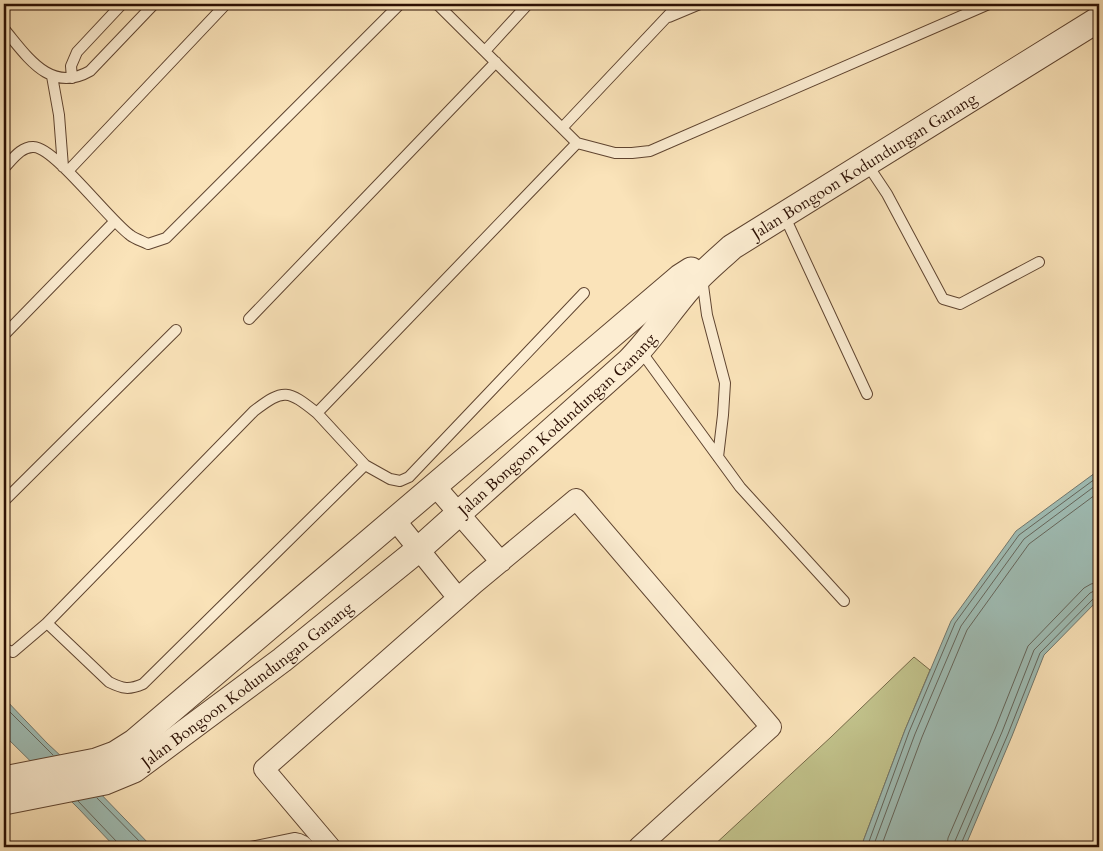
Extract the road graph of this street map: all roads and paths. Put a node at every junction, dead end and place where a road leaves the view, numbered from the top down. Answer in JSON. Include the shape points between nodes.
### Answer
{"nodes":[{"id":1,"x":122,"y":4,"type":"edge"},
{"id":2,"x":154,"y":4,"type":"edge"},
{"id":3,"x":226,"y":4,"type":"edge"},
{"id":4,"x":400,"y":4,"type":"edge"},
{"id":5,"x":437,"y":4,"type":"edge"},
{"id":6,"x":528,"y":4,"type":"edge"},
{"id":7,"x":679,"y":4,"type":"edge"},
{"id":8,"x":700,"y":4,"type":"edge"},
{"id":9,"x":989,"y":4,"type":"edge"},
{"id":10,"x":665,"y":18,"type":"junction"},
{"id":11,"x":1099,"y":20,"type":"edge"},
{"id":12,"x":4,"y":29,"type":"edge"},
{"id":13,"x":485,"y":51,"type":"junction"},
{"id":14,"x":496,"y":62,"type":"junction"},
{"id":15,"x":52,"y":76,"type":"junction"},
{"id":16,"x":72,"y":78,"type":"junction"},
{"id":17,"x":562,"y":128,"type":"junction"},
{"id":18,"x":577,"y":143,"type":"junction"},
{"id":19,"x":867,"y":164,"type":"junction"},
{"id":20,"x":4,"y":168,"type":"edge"},
{"id":21,"x":66,"y":169,"type":"junction"},
{"id":22,"x":784,"y":215,"type":"junction"},
{"id":23,"x":115,"y":221,"type":"junction"},
{"id":24,"x":732,"y":247,"type":"junction"},
{"id":25,"x":1039,"y":262,"type":"dead end"},
{"id":26,"x":702,"y":275,"type":"junction"},
{"id":27,"x":584,"y":293,"type":"dead end"},
{"id":28,"x":249,"y":319,"type":"dead end"},
{"id":29,"x":176,"y":330,"type":"dead end"},
{"id":30,"x":4,"y":334,"type":"edge"},
{"id":31,"x":640,"y":350,"type":"junction"},
{"id":32,"x":867,"y":394,"type":"dead end"},
{"id":33,"x":317,"y":413,"type":"junction"},
{"id":34,"x":718,"y":457,"type":"junction"},
{"id":35,"x":365,"y":465,"type":"junction"},
{"id":36,"x":435,"y":486,"type":"junction"},
{"id":37,"x":4,"y":501,"type":"edge"},
{"id":38,"x":460,"y":514,"type":"junction"},
{"id":39,"x":395,"y":520,"type":"junction"},
{"id":40,"x":419,"y":549,"type":"junction"},
{"id":41,"x":501,"y":562,"type":"junction"},
{"id":42,"x":458,"y":598,"type":"junction"},
{"id":43,"x":844,"y":601,"type":"dead end"},
{"id":44,"x":48,"y":623,"type":"junction"},
{"id":45,"x":4,"y":649,"type":"edge"},
{"id":46,"x":101,"y":772,"type":"junction"},
{"id":47,"x":14,"y":788,"type":"edge"},
{"id":48,"x":251,"y":847,"type":"edge"},
{"id":49,"x":310,"y":847,"type":"edge"},
{"id":50,"x":330,"y":847,"type":"edge"},
{"id":51,"x":639,"y":847,"type":"edge"}],
"edges":[{"from":1,"to":16,"type":"lane","via":[[77,52],[71,66]]},
{"from":2,"to":16,"type":"lane","via":[[90,71]]},
{"from":3,"to":21,"type":"lane"},
{"from":4,"to":23,"type":"lane","via":[[166,238],[148,244],[130,235]]},
{"from":5,"to":13,"type":"lane"},
{"from":6,"to":13,"type":"lane"},
{"from":7,"to":10,"type":"lane"},
{"from":8,"to":10,"type":"lane"},
{"from":9,"to":18,"type":"lane","via":[[650,151],[614,152]]},
{"from":10,"to":17,"type":"lane"},
{"from":11,"to":19,"type":"street","name":"Jalan Bongoon Kodundungan Ganang"},
{"from":12,"to":15,"type":"lane","via":[[34,65]]},
{"from":13,"to":14,"type":"lane"},
{"from":14,"to":17,"type":"lane"},
{"from":14,"to":28,"type":"lane"},
{"from":15,"to":16,"type":"lane"},
{"from":15,"to":21,"type":"lane"},
{"from":17,"to":18,"type":"lane"},
{"from":18,"to":33,"type":"lane"},
{"from":19,"to":22,"type":"street","name":"Jalan Bongoon Kodundungan Ganang"},
{"from":19,"to":25,"type":"lane","via":[[887,194],[944,299],[960,304]]},
{"from":20,"to":21,"type":"lane","via":[[22,149],[34,146],[44,150]]},
{"from":21,"to":23,"type":"lane"},
{"from":22,"to":24,"type":"street","name":"Jalan Bongoon Kodundungan Ganang"},
{"from":22,"to":32,"type":"lane"},
{"from":23,"to":30,"type":"lane"},
{"from":24,"to":26,"type":"street","name":"Jalan Bongoon Kodundungan Ganang"},
{"from":24,"to":36,"type":"street","via":[[680,277]]},
{"from":26,"to":31,"type":"street","name":"Jalan Bongoon Kodundungan Ganang"},
{"from":26,"to":34,"type":"lane","via":[[707,315],[725,383]]},
{"from":27,"to":35,"type":"lane","via":[[409,477],[400,481],[390,479]]},
{"from":29,"to":37,"type":"lane"},
{"from":31,"to":34,"type":"lane"},
{"from":31,"to":38,"type":"street","name":"Jalan Bongoon Kodundungan Ganang"},
{"from":33,"to":35,"type":"lane"},
{"from":33,"to":44,"type":"lane","via":[[289,395],[279,395],[254,411]]},
{"from":34,"to":43,"type":"lane","via":[[740,487]]},
{"from":35,"to":44,"type":"lane","via":[[143,684],[132,688],[109,682]]},
{"from":36,"to":38,"type":"street"},
{"from":36,"to":39,"type":"street"},
{"from":38,"to":40,"type":"street","name":"Jalan Bongoon Kodundungan Ganang"},
{"from":38,"to":41,"type":"street"},
{"from":39,"to":40,"type":"street"},
{"from":39,"to":46,"type":"street","via":[[134,742],[115,754]]},
{"from":40,"to":42,"type":"street"},
{"from":40,"to":46,"type":"street","name":"Jalan Bongoon Kodundungan Ganang","via":[[282,660],[134,770]]},
{"from":41,"to":42,"type":"street"},
{"from":41,"to":51,"type":"street","via":[[576,499],[771,727]]},
{"from":42,"to":50,"type":"street","via":[[264,768]]},
{"from":44,"to":45,"type":"lane","via":[[13,652]]},
{"from":46,"to":47,"type":"street","name":"Jalan Bongoon Kodundungan Ganang"},
{"from":48,"to":49,"type":"lane","via":[[295,838],[302,839]]}]}
